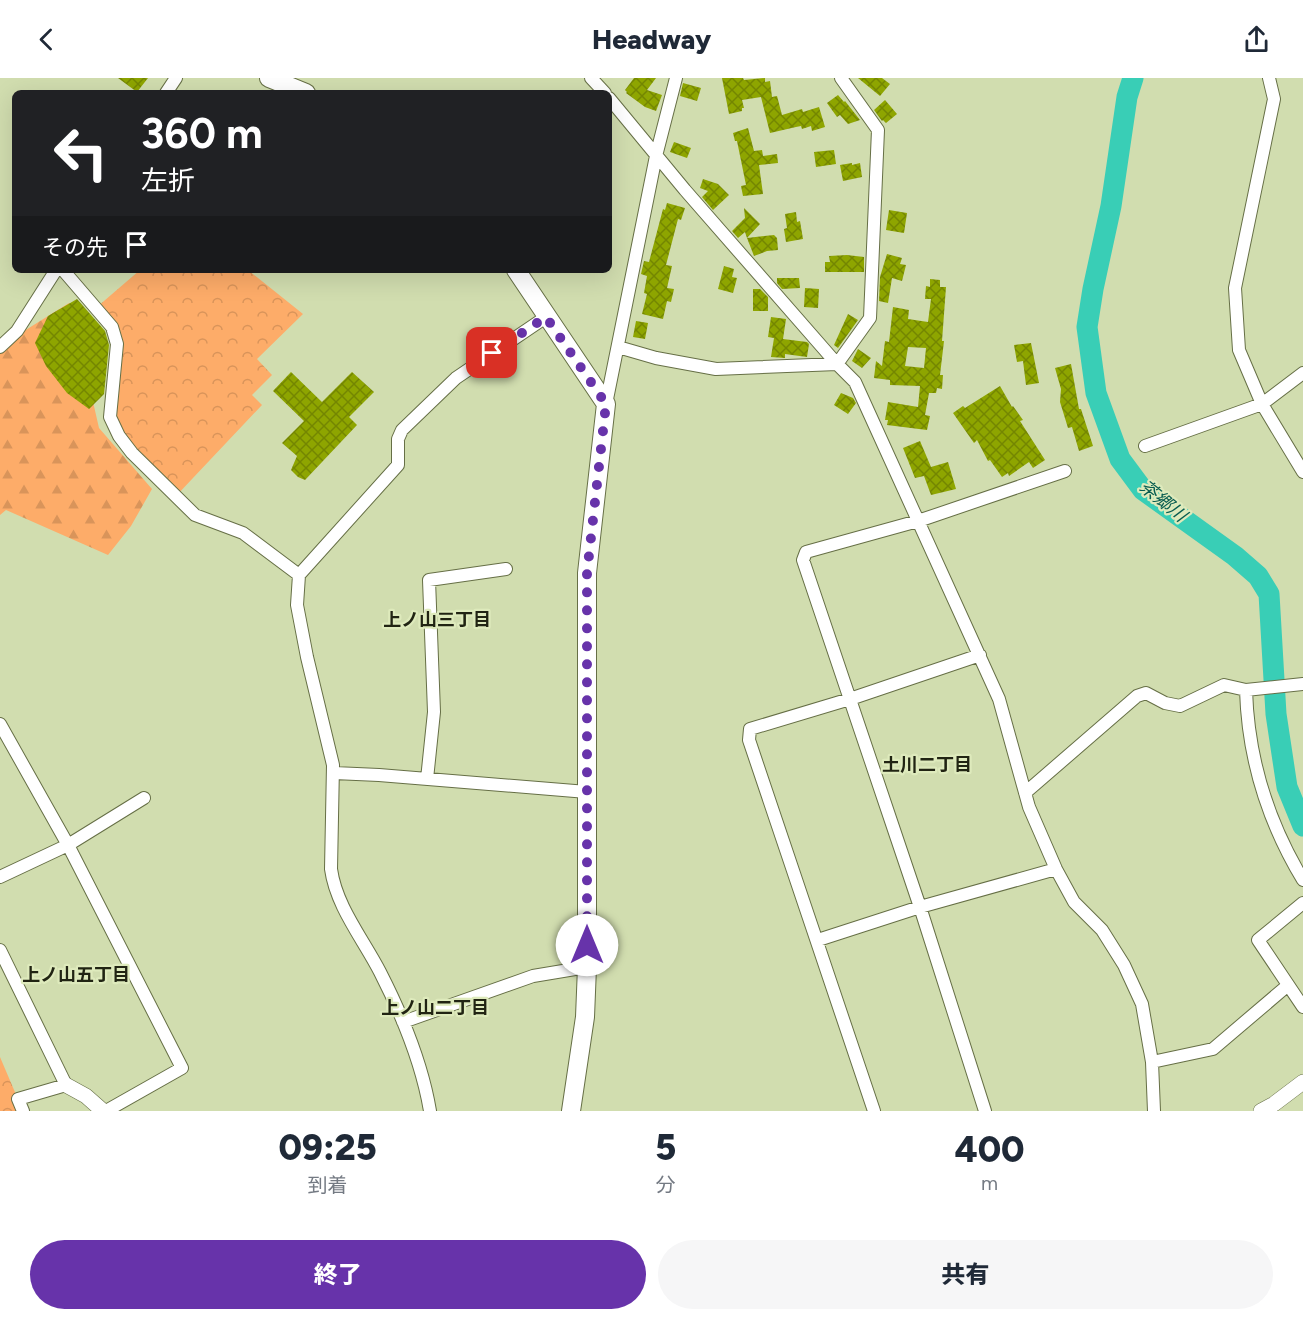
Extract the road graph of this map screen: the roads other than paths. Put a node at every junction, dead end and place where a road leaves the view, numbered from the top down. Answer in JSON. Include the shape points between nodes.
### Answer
{"nodes":[{"id":1,"x":269,"y":78,"type":"edge"},
{"id":2,"x":591,"y":78,"type":"edge"},
{"id":3,"x":676,"y":78,"type":"edge"},
{"id":4,"x":841,"y":78,"type":"edge"},
{"id":5,"x":1269,"y":78,"type":"edge"},
{"id":6,"x":299,"y":90,"type":"edge"},
{"id":7,"x":602,"y":90,"type":"edge"},
{"id":8,"x":612,"y":102,"type":"edge"},
{"id":9,"x":656,"y":156,"type":"junction"},
{"id":10,"x":54,"y":273,"type":"edge"},
{"id":11,"x":66,"y":273,"type":"edge"},
{"id":12,"x":518,"y":273,"type":"edge"},
{"id":13,"x":546,"y":317,"type":"junction"},
{"id":14,"x":0,"y":347,"type":"edge"},
{"id":15,"x":618,"y":347,"type":"junction"},
{"id":16,"x":837,"y":364,"type":"junction"},
{"id":17,"x":1303,"y":373,"type":"edge"},
{"id":18,"x":606,"y":404,"type":"junction"},
{"id":19,"x":1262,"y":404,"type":"junction"},
{"id":20,"x":1145,"y":446,"type":"dead end"},
{"id":21,"x":1065,"y":471,"type":"dead end"},
{"id":22,"x":1303,"y":472,"type":"edge"},
{"id":23,"x":918,"y":521,"type":"junction"},
{"id":24,"x":506,"y":569,"type":"dead end"},
{"id":25,"x":299,"y":575,"type":"junction"},
{"id":26,"x":980,"y":655,"type":"junction"},
{"id":27,"x":1303,"y":684,"type":"edge"},
{"id":28,"x":1246,"y":690,"type":"junction"},
{"id":29,"x":850,"y":699,"type":"junction"},
{"id":30,"x":0,"y":724,"type":"edge"},
{"id":31,"x":334,"y":773,"type":"junction"},
{"id":32,"x":427,"y":779,"type":"junction"},
{"id":33,"x":587,"y":792,"type":"junction"},
{"id":34,"x":1026,"y":793,"type":"junction"},
{"id":35,"x":144,"y":798,"type":"dead end"},
{"id":36,"x":68,"y":845,"type":"junction"},
{"id":37,"x":1056,"y":869,"type":"junction"},
{"id":38,"x":0,"y":878,"type":"edge"},
{"id":39,"x":1303,"y":880,"type":"edge"},
{"id":40,"x":1303,"y":903,"type":"edge"},
{"id":41,"x":920,"y":907,"type":"junction"},
{"id":42,"x":818,"y":940,"type":"junction"},
{"id":43,"x":0,"y":950,"type":"edge"},
{"id":44,"x":587,"y":967,"type":"junction"},
{"id":45,"x":1287,"y":986,"type":"junction"},
{"id":46,"x":1303,"y":1007,"type":"edge"},
{"id":47,"x":403,"y":1022,"type":"junction"},
{"id":48,"x":1152,"y":1062,"type":"junction"},
{"id":49,"x":1303,"y":1082,"type":"edge"},
{"id":50,"x":66,"y":1085,"type":"junction"},
{"id":51,"x":23,"y":1111,"type":"edge"},
{"id":52,"x":104,"y":1111,"type":"edge"},
{"id":53,"x":430,"y":1111,"type":"edge"},
{"id":54,"x":571,"y":1111,"type":"edge"},
{"id":55,"x":874,"y":1111,"type":"edge"},
{"id":56,"x":986,"y":1111,"type":"edge"},
{"id":57,"x":1154,"y":1111,"type":"edge"},
{"id":58,"x":1261,"y":1111,"type":"edge"}],
"edges":[{"from":1,"to":6,"type":"main road"},
{"from":2,"to":7,"type":"street"},
{"from":3,"to":9,"type":"street"},
{"from":4,"to":16,"type":"street","via":[[878,130],[870,318]]},
{"from":5,"to":19,"type":"street","via":[[1274,99],[1235,288],[1239,350]]},
{"from":8,"to":9,"type":"street"},
{"from":9,"to":15,"type":"street"},
{"from":9,"to":16,"type":"street"},
{"from":10,"to":14,"type":"street","via":[[17,331]]},
{"from":11,"to":25,"type":"street","via":[[112,327],[117,344],[110,417],[118,436],[195,515],[243,533]]},
{"from":12,"to":13,"type":"main road"},
{"from":13,"to":18,"type":"main road"},
{"from":13,"to":25,"type":"street","via":[[456,378],[402,430],[398,465]]},
{"from":15,"to":16,"type":"street","via":[[716,369]]},
{"from":15,"to":18,"type":"street"},
{"from":16,"to":23,"type":"street","via":[[855,382]]},
{"from":17,"to":19,"type":"street"},
{"from":18,"to":33,"type":"main road","via":[[587,573]]},
{"from":19,"to":20,"type":"street"},
{"from":19,"to":22,"type":"street"},
{"from":21,"to":23,"type":"street"},
{"from":23,"to":26,"type":"street"},
{"from":23,"to":29,"type":"street","via":[[806,552],[803,560]]},
{"from":24,"to":32,"type":"street","via":[[429,580],[434,712]]},
{"from":25,"to":31,"type":"street","via":[[297,605]]},
{"from":26,"to":29,"type":"street"},
{"from":26,"to":34,"type":"street","via":[[999,699]]},
{"from":27,"to":28,"type":"street"},
{"from":28,"to":34,"type":"street","via":[[1224,685],[1180,706],[1146,693],[1137,696]]},
{"from":28,"to":39,"type":"street","via":[[1247,719],[1259,780],[1270,816]]},
{"from":29,"to":41,"type":"street"},
{"from":29,"to":42,"type":"street","via":[[750,729],[749,740]]},
{"from":30,"to":36,"type":"street"},
{"from":31,"to":32,"type":"street"},
{"from":31,"to":47,"type":"street","via":[[333,883]]},
{"from":32,"to":33,"type":"street"},
{"from":33,"to":44,"type":"main road"},
{"from":34,"to":37,"type":"street"},
{"from":35,"to":36,"type":"street"},
{"from":36,"to":38,"type":"street"},
{"from":36,"to":52,"type":"street","via":[[182,1068]]},
{"from":37,"to":41,"type":"street"},
{"from":37,"to":48,"type":"street","via":[[1074,902],[1102,930],[1124,965],[1142,1004]]},
{"from":40,"to":45,"type":"street","via":[[1258,940]]},
{"from":41,"to":42,"type":"street"},
{"from":41,"to":56,"type":"street"},
{"from":42,"to":55,"type":"street"},
{"from":43,"to":50,"type":"street"},
{"from":44,"to":47,"type":"street","via":[[533,976]]},
{"from":44,"to":54,"type":"main road","via":[[585,1017]]},
{"from":45,"to":46,"type":"street"},
{"from":45,"to":48,"type":"street","via":[[1213,1049]]},
{"from":47,"to":53,"type":"street"},
{"from":48,"to":57,"type":"street"},
{"from":49,"to":58,"type":"street"},
{"from":50,"to":51,"type":"street","via":[[18,1099]]},
{"from":50,"to":52,"type":"street"}]}
